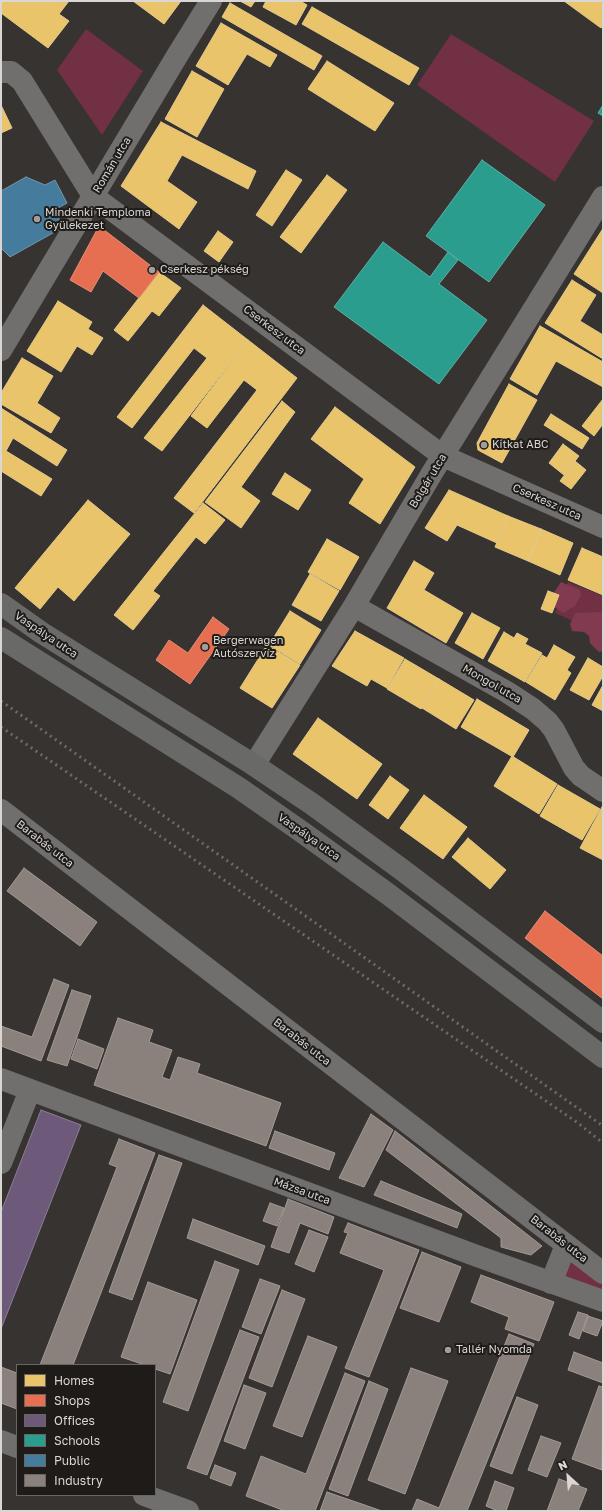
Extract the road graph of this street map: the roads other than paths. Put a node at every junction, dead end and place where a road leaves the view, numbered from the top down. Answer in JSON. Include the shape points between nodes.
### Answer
{"nodes":[{"id":1,"x":211,"y":1,"type":"edge"},
{"id":2,"x":1,"y":72,"type":"edge"},
{"id":3,"x":93,"y":196,"type":"junction"},
{"id":4,"x":603,"y":197,"type":"edge"},
{"id":5,"x":1,"y":350,"type":"edge"},
{"id":6,"x":443,"y":456,"type":"junction"},
{"id":7,"x":603,"y":527,"type":"edge"},
{"id":8,"x":1,"y":604,"type":"edge"},
{"id":9,"x":354,"y":606,"type":"junction"},
{"id":10,"x":1,"y":638,"type":"edge"},
{"id":11,"x":160,"y":706,"type":"junction"},
{"id":12,"x":145,"y":729,"type":"junction"},
{"id":13,"x":254,"y":765,"type":"junction"},
{"id":14,"x":239,"y":788,"type":"junction"},
{"id":15,"x":603,"y":791,"type":"edge"},
{"id":16,"x":1,"y":810,"type":"edge"},
{"id":17,"x":603,"y":1022,"type":"edge"},
{"id":18,"x":603,"y":1057,"type":"edge"},
{"id":19,"x":1,"y":1079,"type":"edge"},
{"id":20,"x":30,"y":1090,"type":"junction"},
{"id":21,"x":1,"y":1163,"type":"edge"},
{"id":22,"x":566,"y":1245,"type":"junction"},
{"id":23,"x":603,"y":1273,"type":"edge"},
{"id":24,"x":551,"y":1283,"type":"junction"},
{"id":25,"x":603,"y":1301,"type":"edge"},
{"id":26,"x":1,"y":1441,"type":"edge"},
{"id":27,"x":16,"y":1447,"type":"edge"},
{"id":28,"x":146,"y":1496,"type":"edge"},
{"id":29,"x":181,"y":1510,"type":"edge"}],
"edges":[{"from":1,"to":3,"type":"street","name":"Román utca"},
{"from":2,"to":3,"type":"street","name":"Cserkesz utca","via":[[11,72],[22,81]]},
{"from":3,"to":5,"type":"street","name":"Román utca"},
{"from":3,"to":6,"type":"street","name":"Cserkesz utca"},
{"from":4,"to":6,"type":"street","name":"Bolgár utca"},
{"from":6,"to":7,"type":"street","name":"Cserkesz utca"},
{"from":6,"to":9,"type":"street","name":"Bolgár utca"},
{"from":8,"to":11,"type":"main road","name":"Vaspálya utca","via":[[42,633]]},
{"from":9,"to":13,"type":"street","name":"Bolgár utca"},
{"from":9,"to":15,"type":"street","name":"Mongol utca","via":[[533,709],[554,730],[574,768]]},
{"from":10,"to":12,"type":"main road","name":"Vaspálya utca"},
{"from":11,"to":12,"type":"main road"},
{"from":11,"to":13,"type":"main road","name":"Vaspálya utca"},
{"from":12,"to":14,"type":"main road","name":"Vaspálya utca"},
{"from":13,"to":14,"type":"main road"},
{"from":13,"to":17,"type":"main road","name":"Vaspálya utca","via":[[401,869]]},
{"from":14,"to":18,"type":"main road","name":"Vaspálya utca","via":[[388,894]]},
{"from":16,"to":22,"type":"street","name":"Barabás utca"},
{"from":19,"to":20,"type":"street","name":"Mázsa utca"},
{"from":20,"to":21,"type":"street"},
{"from":20,"to":24,"type":"street","name":"Mázsa utca"},
{"from":22,"to":23,"type":"street","name":"Barabás utca"},
{"from":22,"to":24,"type":"street"},
{"from":24,"to":25,"type":"street","name":"Mázsa utca"},
{"from":26,"to":27,"type":"street"},
{"from":28,"to":29,"type":"street"}]}
